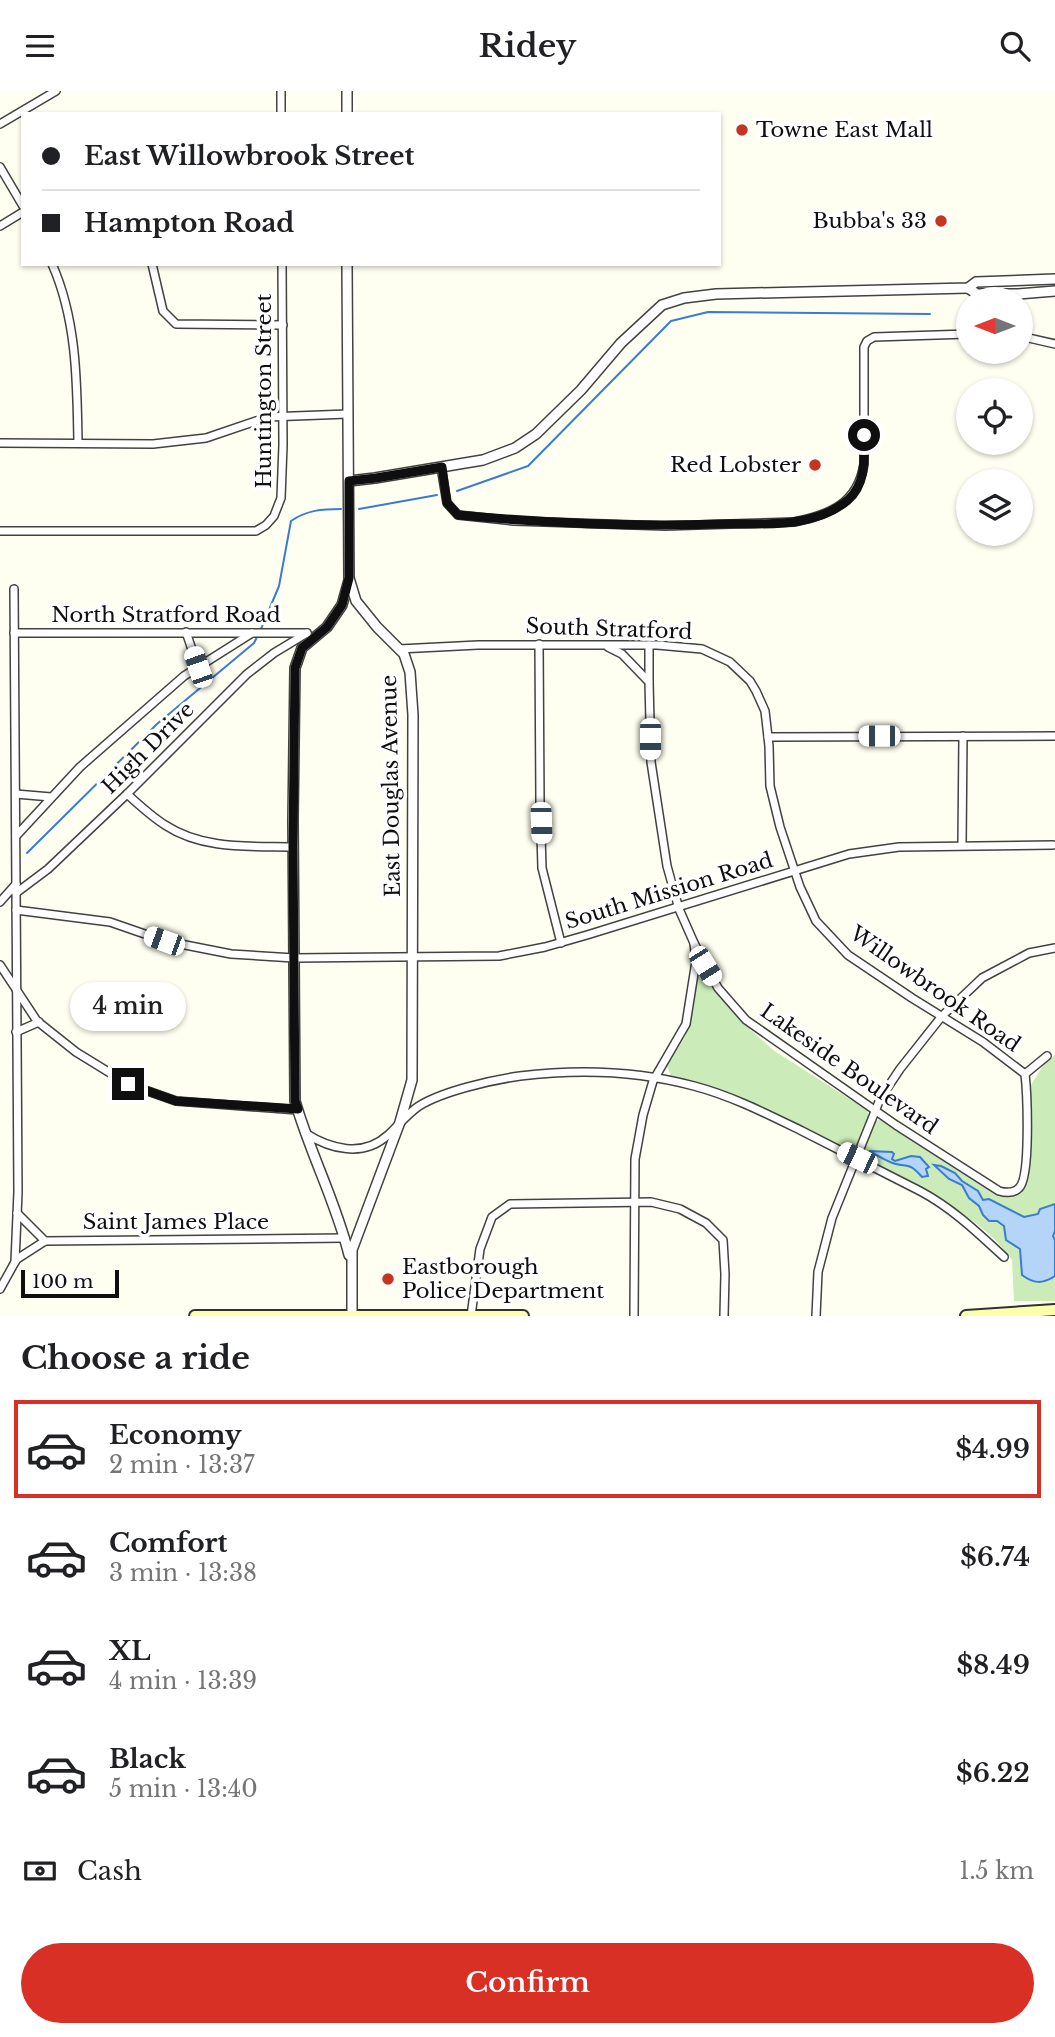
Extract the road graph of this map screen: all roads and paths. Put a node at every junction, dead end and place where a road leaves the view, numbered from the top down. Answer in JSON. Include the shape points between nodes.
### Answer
{"nodes":[{"id":1,"x":56,"y":91,"type":"edge"},
{"id":2,"x":281,"y":91,"type":"edge"},
{"id":3,"x":347,"y":91,"type":"edge"},
{"id":4,"x":281,"y":112,"type":"edge"},
{"id":5,"x":347,"y":112,"type":"edge"},
{"id":6,"x":0,"y":124,"type":"edge"},
{"id":7,"x":0,"y":167,"type":"edge"},
{"id":8,"x":21,"y":203,"type":"edge"},
{"id":9,"x":21,"y":213,"type":"edge"},
{"id":10,"x":0,"y":226,"type":"edge"},
{"id":11,"x":53,"y":266,"type":"edge"},
{"id":12,"x":152,"y":266,"type":"edge"},
{"id":13,"x":282,"y":266,"type":"edge"},
{"id":14,"x":347,"y":266,"type":"edge"},
{"id":15,"x":1055,"y":279,"type":"edge"},
{"id":16,"x":969,"y":287,"type":"edge"},
{"id":17,"x":956,"y":288,"type":"edge"},
{"id":18,"x":1055,"y":291,"type":"edge"},
{"id":19,"x":1033,"y":293,"type":"edge"},
{"id":20,"x":283,"y":325,"type":"junction"},
{"id":21,"x":956,"y":334,"type":"edge"},
{"id":22,"x":1033,"y":339,"type":"edge"},
{"id":23,"x":1055,"y":344,"type":"edge"},
{"id":24,"x":348,"y":414,"type":"junction"},
{"id":25,"x":283,"y":416,"type":"junction"},
{"id":26,"x":0,"y":443,"type":"edge"},
{"id":27,"x":78,"y":443,"type":"junction"},
{"id":28,"x":442,"y":467,"type":"junction"},
{"id":29,"x":349,"y":481,"type":"junction"},
{"id":30,"x":0,"y":531,"type":"edge"},
{"id":31,"x":349,"y":578,"type":"junction"},
{"id":32,"x":14,"y":589,"type":"dead end"},
{"id":33,"x":186,"y":632,"type":"junction"},
{"id":34,"x":14,"y":633,"type":"junction"},
{"id":35,"x":252,"y":633,"type":"junction"},
{"id":36,"x":307,"y":633,"type":"junction"},
{"id":37,"x":318,"y":634,"type":"junction"},
{"id":38,"x":539,"y":644,"type":"junction"},
{"id":39,"x":649,"y":645,"type":"junction"},
{"id":40,"x":604,"y":646,"type":"junction"},
{"id":41,"x":399,"y":649,"type":"junction"},
{"id":42,"x":198,"y":667,"type":"junction"},
{"id":43,"x":649,"y":682,"type":"junction"},
{"id":44,"x":963,"y":736,"type":"junction"},
{"id":45,"x":1055,"y":736,"type":"edge"},
{"id":46,"x":768,"y":737,"type":"junction"},
{"id":47,"x":16,"y":794,"type":"junction"},
{"id":48,"x":127,"y":794,"type":"junction"},
{"id":49,"x":51,"y":797,"type":"junction"},
{"id":50,"x":16,"y":836,"type":"junction"},
{"id":51,"x":962,"y":845,"type":"junction"},
{"id":52,"x":1053,"y":845,"type":"dead end"},
{"id":53,"x":293,"y":847,"type":"junction"},
{"id":54,"x":794,"y":871,"type":"junction"},
{"id":55,"x":16,"y":883,"type":"junction"},
{"id":56,"x":16,"y":893,"type":"junction"},
{"id":57,"x":0,"y":902,"type":"edge"},
{"id":58,"x":678,"y":907,"type":"junction"},
{"id":59,"x":16,"y":910,"type":"junction"},
{"id":60,"x":561,"y":943,"type":"junction"},
{"id":61,"x":694,"y":943,"type":"junction"},
{"id":62,"x":1055,"y":948,"type":"edge"},
{"id":63,"x":294,"y":958,"type":"junction"},
{"id":64,"x":413,"y":958,"type":"junction"},
{"id":65,"x":0,"y":965,"type":"edge"},
{"id":66,"x":16,"y":991,"type":"junction"},
{"id":67,"x":942,"y":1016,"type":"junction"},
{"id":68,"x":39,"y":1022,"type":"junction"},
{"id":69,"x":16,"y":1032,"type":"junction"},
{"id":70,"x":1047,"y":1056,"type":"dead end"},
{"id":71,"x":1025,"y":1074,"type":"junction"},
{"id":72,"x":655,"y":1078,"type":"junction"},
{"id":73,"x":298,"y":1109,"type":"junction"},
{"id":74,"x":876,"y":1110,"type":"junction"},
{"id":75,"x":400,"y":1122,"type":"junction"},
{"id":76,"x":305,"y":1132,"type":"junction"},
{"id":77,"x":857,"y":1158,"type":"junction"},
{"id":78,"x":1012,"y":1192,"type":"joint"},
{"id":79,"x":635,"y":1203,"type":"junction"},
{"id":80,"x":17,"y":1213,"type":"junction"},
{"id":81,"x":345,"y":1238,"type":"junction"},
{"id":82,"x":45,"y":1241,"type":"junction"},
{"id":83,"x":1004,"y":1257,"type":"dead end"},
{"id":84,"x":15,"y":1262,"type":"junction"},
{"id":85,"x":351,"y":1264,"type":"junction"},
{"id":86,"x":0,"y":1289,"type":"edge"},
{"id":87,"x":1055,"y":1310,"type":"edge"},
{"id":88,"x":195,"y":1316,"type":"edge"},
{"id":89,"x":352,"y":1316,"type":"edge"},
{"id":90,"x":414,"y":1316,"type":"edge"},
{"id":91,"x":471,"y":1316,"type":"edge"},
{"id":92,"x":523,"y":1316,"type":"edge"},
{"id":93,"x":634,"y":1316,"type":"edge"},
{"id":94,"x":724,"y":1316,"type":"edge"},
{"id":95,"x":817,"y":1316,"type":"edge"},
{"id":96,"x":966,"y":1316,"type":"edge"}],
"edges":[{"from":1,"to":6,"type":"street"},
{"from":2,"to":4,"type":"street"},
{"from":3,"to":5,"type":"street"},
{"from":7,"to":8,"type":"street"},
{"from":9,"to":10,"type":"street"},
{"from":11,"to":27,"type":"street","via":[[68,315],[77,369]]},
{"from":12,"to":20,"type":"street","via":[[163,311],[176,324]]},
{"from":13,"to":20,"type":"street","name":"Huntington Street"},
{"from":14,"to":24,"type":"street","name":"East Douglas Avenue"},
{"from":15,"to":16,"type":"street","via":[[976,282]]},
{"from":17,"to":28,"type":"street","via":[[716,294],[662,305],[537,434],[483,460]]},
{"from":18,"to":19,"type":"street"},
{"from":20,"to":25,"type":"street","name":"Huntington Street"},
{"from":21,"to":28,"type":"street","via":[[867,341],[864,464],[859,485],[847,500],[804,520],[665,526],[458,515],[447,503]]},
{"from":22,"to":23,"type":"street"},
{"from":24,"to":25,"type":"street"},
{"from":24,"to":29,"type":"street","name":"East Douglas Avenue"},
{"from":25,"to":27,"type":"street","via":[[206,438],[153,444]]},
{"from":25,"to":30,"type":"street","name":"Huntington Street","via":[[281,498],[274,516],[256,531]]},
{"from":26,"to":27,"type":"street"},
{"from":28,"to":29,"type":"street"},
{"from":29,"to":31,"type":"street","name":"East Douglas Avenue"},
{"from":31,"to":37,"type":"street","via":[[342,605]]},
{"from":31,"to":41,"type":"street","name":"East Douglas Avenue","via":[[356,601]]},
{"from":32,"to":34,"type":"street"},
{"from":33,"to":34,"type":"street","name":"North Stratford Road"},
{"from":33,"to":35,"type":"street","name":"North Stratford Road"},
{"from":33,"to":42,"type":"street"},
{"from":34,"to":47,"type":"street"},
{"from":35,"to":36,"type":"street","name":"North Stratford Road"},
{"from":35,"to":42,"type":"street"},
{"from":36,"to":37,"type":"street","name":"North Stratford Road"},
{"from":36,"to":48,"type":"street","name":"High Drive","via":[[247,674]]},
{"from":37,"to":53,"type":"street","via":[[302,648],[295,668]]},
{"from":38,"to":40,"type":"street","name":"South Stratford"},
{"from":38,"to":41,"type":"street","name":"South Stratford"},
{"from":38,"to":60,"type":"street","via":[[542,867]]},
{"from":39,"to":40,"type":"street","name":"South Stratford"},
{"from":39,"to":43,"type":"street","name":"Lakeside Boulevard"},
{"from":39,"to":46,"type":"street","name":"South Stratford","via":[[702,649],[730,662],[756,691],[765,711]]},
{"from":40,"to":43,"type":"street","via":[[622,655]]},
{"from":41,"to":64,"type":"street","name":"East Douglas Avenue","via":[[411,672],[413,715]]},
{"from":42,"to":49,"type":"street"},
{"from":43,"to":58,"type":"street","name":"Lakeside Boulevard","via":[[651,762]]},
{"from":44,"to":45,"type":"street"},
{"from":44,"to":46,"type":"street"},
{"from":44,"to":51,"type":"street"},
{"from":46,"to":54,"type":"street","name":"Willowbrook Road","via":[[771,786]]},
{"from":47,"to":49,"type":"street"},
{"from":47,"to":50,"type":"street"},
{"from":48,"to":53,"type":"street","via":[[166,826],[198,841]]},
{"from":48,"to":56,"type":"street","name":"High Drive","via":[[48,870]]},
{"from":49,"to":50,"type":"street"},
{"from":50,"to":55,"type":"street"},
{"from":51,"to":52,"type":"street","name":"South Mission Road"},
{"from":51,"to":54,"type":"street","name":"South Mission Road","via":[[849,854]]},
{"from":53,"to":63,"type":"street"},
{"from":54,"to":58,"type":"street","name":"South Mission Road"},
{"from":54,"to":67,"type":"street","name":"Willowbrook Road","via":[[816,921],[848,955]]},
{"from":55,"to":56,"type":"street"},
{"from":55,"to":57,"type":"street"},
{"from":56,"to":59,"type":"street"},
{"from":58,"to":60,"type":"street","name":"South Mission Road"},
{"from":58,"to":61,"type":"street","name":"Lakeside Boulevard"},
{"from":59,"to":63,"type":"street","name":"South Mission Road","via":[[110,922],[164,941],[230,954]]},
{"from":59,"to":66,"type":"street"},
{"from":60,"to":64,"type":"street","name":"South Mission Road","via":[[499,957]]},
{"from":61,"to":72,"type":"street","via":[[696,961],[686,1024]]},
{"from":61,"to":74,"type":"street","name":"Lakeside Boulevard","via":[[719,988],[746,1020]]},
{"from":62,"to":67,"type":"street","via":[[1029,953],[982,978]]},
{"from":63,"to":64,"type":"street","name":"South Mission Road"},
{"from":63,"to":73,"type":"street"},
{"from":64,"to":75,"type":"street","name":"East Douglas Avenue","via":[[412,1080]]},
{"from":65,"to":66,"type":"street"},
{"from":66,"to":68,"type":"street"},
{"from":66,"to":69,"type":"street"},
{"from":67,"to":71,"type":"street","name":"Willowbrook Road"},
{"from":67,"to":74,"type":"street","via":[[900,1069]]},
{"from":68,"to":69,"type":"street"},
{"from":68,"to":73,"type":"street","via":[[128,1084],[176,1101]]},
{"from":69,"to":80,"type":"street"},
{"from":70,"to":71,"type":"street"},
{"from":71,"to":78,"type":"street","name":"Willowbrook Road","via":[[1026,1168],[1023,1182]]},
{"from":72,"to":75,"type":"street","via":[[583,1072],[518,1076],[437,1098]]},
{"from":72,"to":77,"type":"street","via":[[741,1102]]},
{"from":72,"to":79,"type":"street","via":[[635,1159]]},
{"from":73,"to":76,"type":"street"},
{"from":74,"to":77,"type":"street"},
{"from":74,"to":78,"type":"street","name":"Lakeside Boulevard","via":[[999,1191]]},
{"from":75,"to":76,"type":"street","via":[[387,1137],[362,1149],[340,1149]]},
{"from":75,"to":85,"type":"street","name":"East Douglas Avenue","via":[[352,1250]]},
{"from":76,"to":81,"type":"street"},
{"from":77,"to":83,"type":"street","via":[[936,1199]]},
{"from":77,"to":95,"type":"street","via":[[832,1218],[818,1272]]},
{"from":79,"to":91,"type":"street","via":[[510,1204],[502,1209],[492,1217],[480,1248]]},
{"from":79,"to":93,"type":"street"},
{"from":79,"to":94,"type":"street","via":[[680,1209],[706,1223],[723,1240]]},
{"from":80,"to":82,"type":"street"},
{"from":80,"to":84,"type":"street"},
{"from":81,"to":82,"type":"street","name":"Saint James Place"},
{"from":81,"to":85,"type":"street"},
{"from":82,"to":84,"type":"street"},
{"from":84,"to":86,"type":"street"},
{"from":85,"to":89,"type":"street","name":"East Douglas Avenue"},
{"from":87,"to":96,"type":"main road"},
{"from":88,"to":89,"type":"main road"},
{"from":89,"to":90,"type":"main road"},
{"from":90,"to":91,"type":"main road"},
{"from":91,"to":92,"type":"main road"}]}
